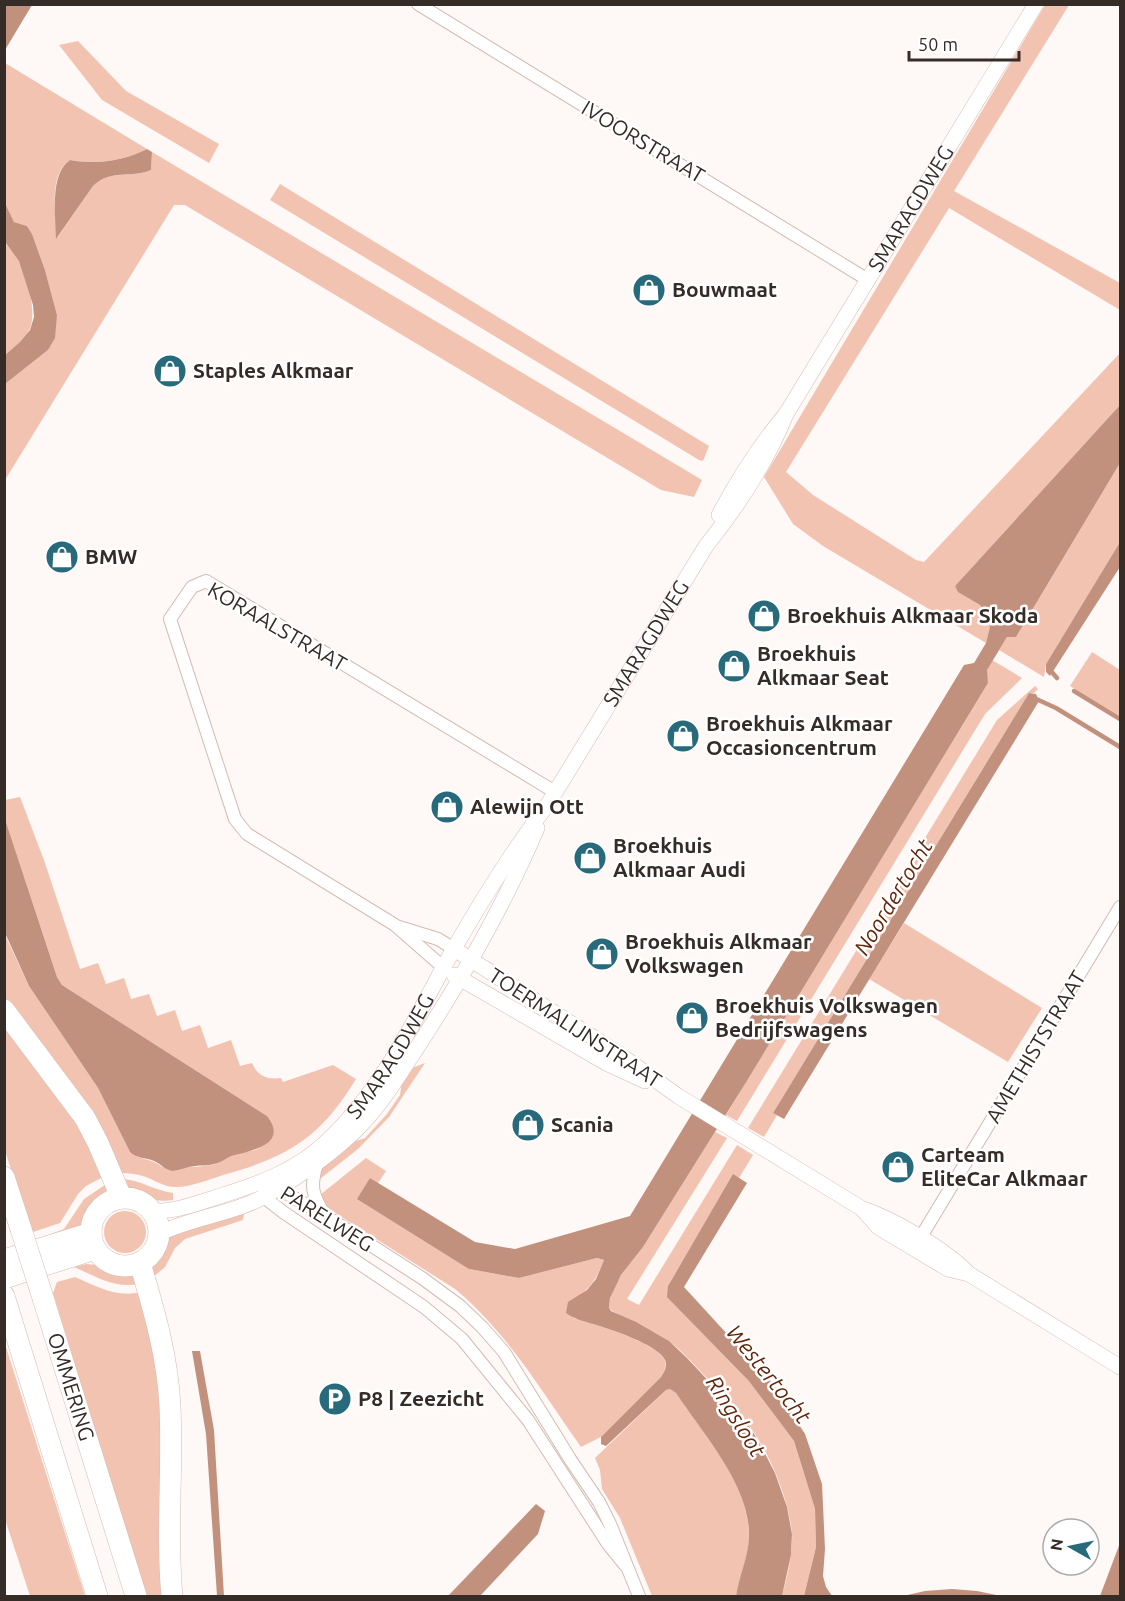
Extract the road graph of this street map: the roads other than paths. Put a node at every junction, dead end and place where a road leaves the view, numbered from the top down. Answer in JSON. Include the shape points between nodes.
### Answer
{"nodes":[{"id":1,"x":418,"y":4,"type":"edge"},
{"id":2,"x":1036,"y":4,"type":"edge"},
{"id":3,"x":868,"y":280,"type":"junction"},
{"id":4,"x":552,"y":798,"type":"junction"},
{"id":5,"x":1120,"y":908,"type":"edge"},
{"id":6,"x":395,"y":925,"type":"junction"},
{"id":7,"x":454,"y":949,"type":"junction"},
{"id":8,"x":471,"y":960,"type":"junction"},
{"id":9,"x":444,"y":968,"type":"junction"},
{"id":10,"x":461,"y":979,"type":"junction"},
{"id":11,"x":4,"y":1010,"type":"edge"},
{"id":12,"x":684,"y":1100,"type":"junction"},
{"id":13,"x":317,"y":1164,"type":"junction"},
{"id":14,"x":4,"y":1177,"type":"edge"},
{"id":15,"x":279,"y":1188,"type":"junction"},
{"id":16,"x":264,"y":1189,"type":"junction"},
{"id":17,"x":121,"y":1197,"type":"junction"},
{"id":18,"x":153,"y":1211,"type":"junction"},
{"id":19,"x":324,"y":1215,"type":"junction"},
{"id":20,"x":160,"y":1233,"type":"junction"},
{"id":21,"x":93,"y":1241,"type":"junction"},
{"id":22,"x":917,"y":1243,"type":"junction"},
{"id":23,"x":4,"y":1260,"type":"edge"},
{"id":24,"x":140,"y":1263,"type":"junction"},
{"id":25,"x":4,"y":1278,"type":"edge"},
{"id":26,"x":7,"y":1302,"type":"edge"},
{"id":27,"x":1120,"y":1367,"type":"edge"},
{"id":28,"x":625,"y":1564,"type":"junction"},
{"id":29,"x":98,"y":1596,"type":"edge"},
{"id":30,"x":136,"y":1596,"type":"edge"},
{"id":31,"x":172,"y":1596,"type":"edge"},
{"id":32,"x":639,"y":1596,"type":"edge"}],
"edges":[{"from":1,"to":3,"type":"street","name":"IVOORSTRAAT"},
{"from":2,"to":3,"type":"street","name":"SMARAGDWEG"},
{"from":3,"to":4,"type":"street","name":"SMARAGDWEG","via":[[786,414],[736,483],[706,546]]},
{"from":4,"to":6,"type":"street","name":"KORAALSTRAAT","via":[[206,581],[192,588],[170,619],[235,819],[247,834]]},
{"from":4,"to":7,"type":"street","name":"SMARAGDWEG","via":[[525,834]]},
{"from":4,"to":8,"type":"street","name":"SMARAGDWEG","via":[[513,884]]},
{"from":5,"to":22,"type":"street","name":"AMETHISTSTRAAT"},
{"from":6,"to":7,"type":"street","name":"KORAALSTRAAT","via":[[438,939]]},
{"from":6,"to":9,"type":"street","name":"KORAALSTRAAT"},
{"from":7,"to":8,"type":"street","name":"TOERMALIJNSTRAAT"},
{"from":7,"to":9,"type":"street","name":"SMARAGDWEG"},
{"from":8,"to":10,"type":"street","name":"SMARAGDWEG"},
{"from":8,"to":12,"type":"street","name":"TOERMALIJNSTRAAT"},
{"from":9,"to":10,"type":"street","name":"TOERMALIJNSTRAAT"},
{"from":9,"to":16,"type":"street","name":"SMARAGDWEG","via":[[370,1092],[350,1118],[322,1146]]},
{"from":10,"to":12,"type":"street","name":"TOERMALIJNSTRAAT","via":[[608,1064]]},
{"from":10,"to":13,"type":"street","name":"SMARAGDWEG","via":[[376,1107]]},
{"from":11,"to":17,"type":"highway","via":[[85,1118]]},
{"from":12,"to":22,"type":"street","via":[[861,1208],[878,1227]]},
{"from":13,"to":15,"type":"street","name":"SMARAGDWEG"},
{"from":13,"to":19,"type":"street","via":[[312,1190]]},
{"from":14,"to":30,"type":"highway","name":"OMMERING","bridge":true},
{"from":15,"to":16,"type":"street","name":"SMARAGDWEG"},
{"from":15,"to":19,"type":"street","name":"PARELWEG"},
{"from":16,"to":18,"type":"street","name":"SMARAGDWEG"},
{"from":16,"to":20,"type":"street","name":"SMARAGDWEG"},
{"from":16,"to":28,"type":"street","name":"PARELWEG","via":[[462,1339],[528,1420]]},
{"from":17,"to":18,"type":"highway","via":[[140,1200]]},
{"from":17,"to":21,"type":"highway","via":[[96,1213]]},
{"from":18,"to":20,"type":"highway"},
{"from":19,"to":28,"type":"street","name":"PARELWEG","via":[[438,1289],[504,1352],[599,1502]]},
{"from":20,"to":24,"type":"highway","via":[[156,1248]]},
{"from":21,"to":23,"type":"highway"},
{"from":21,"to":24,"type":"highway","via":[[110,1263]]},
{"from":21,"to":25,"type":"highway"},
{"from":22,"to":27,"type":"street","via":[[948,1269],[969,1274]]},
{"from":24,"to":31,"type":"highway","via":[[167,1372]]},
{"from":26,"to":29,"type":"highway","name":"OMMERING"},
{"from":28,"to":32,"type":"street","name":"PARELWEG"}]}
